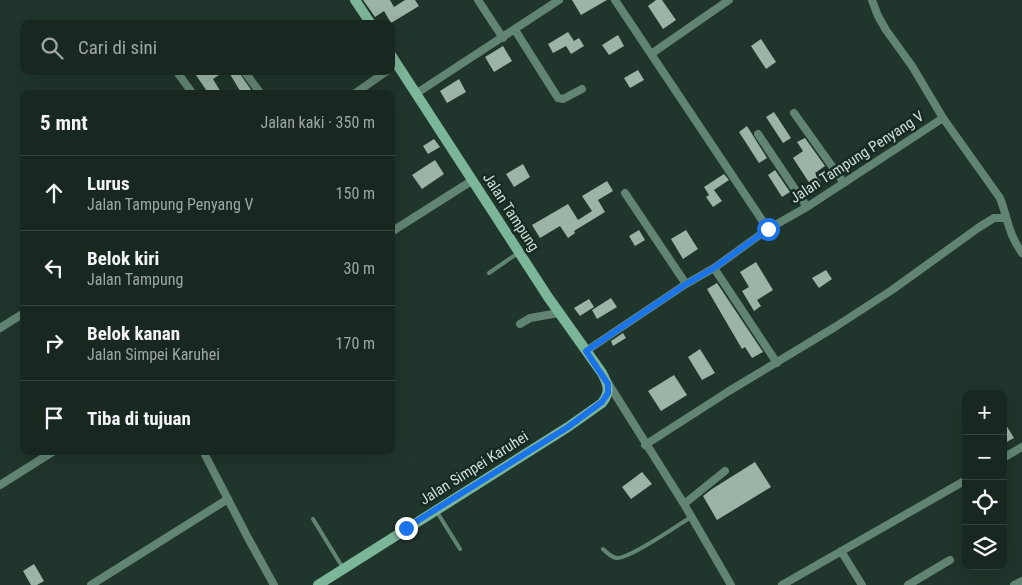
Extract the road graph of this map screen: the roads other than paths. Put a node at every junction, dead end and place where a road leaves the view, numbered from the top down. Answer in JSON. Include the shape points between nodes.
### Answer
{"nodes":[{"id":1,"x":355,"y":0,"type":"edge"},
{"id":2,"x":478,"y":0,"type":"edge"},
{"id":3,"x":559,"y":0,"type":"edge"},
{"id":4,"x":615,"y":0,"type":"edge"},
{"id":5,"x":729,"y":0,"type":"edge"},
{"id":6,"x":872,"y":0,"type":"edge"},
{"id":7,"x":368,"y":20,"type":"edge"},
{"id":8,"x":515,"y":30,"type":"junction"},
{"id":9,"x":503,"y":38,"type":"junction"},
{"id":10,"x":651,"y":54,"type":"junction"},
{"id":11,"x":395,"y":67,"type":"edge"},
{"id":12,"x":179,"y":75,"type":"edge"},
{"id":13,"x":247,"y":75,"type":"edge"},
{"id":14,"x":381,"y":75,"type":"edge"},
{"id":15,"x":582,"y":89,"type":"dead end"},
{"id":16,"x":190,"y":90,"type":"edge"},
{"id":17,"x":258,"y":90,"type":"edge"},
{"id":18,"x":360,"y":90,"type":"edge"},
{"id":19,"x":417,"y":93,"type":"junction"},
{"id":20,"x":794,"y":112,"type":"dead end"},
{"id":21,"x":943,"y":118,"type":"junction"},
{"id":22,"x":758,"y":134,"type":"dead end"},
{"id":23,"x":473,"y":180,"type":"junction"},
{"id":24,"x":844,"y":183,"type":"junction"},
{"id":25,"x":624,"y":194,"type":"dead end"},
{"id":26,"x":807,"y":207,"type":"junction"},
{"id":27,"x":1006,"y":218,"type":"junction"},
{"id":28,"x":395,"y":229,"type":"edge"},
{"id":29,"x":768,"y":229,"type":"junction"},
{"id":30,"x":519,"y":252,"type":"junction"},
{"id":31,"x":1022,"y":253,"type":"edge"},
{"id":32,"x":714,"y":268,"type":"junction"},
{"id":33,"x":489,"y":273,"type":"dead end"},
{"id":34,"x":686,"y":284,"type":"junction"},
{"id":35,"x":559,"y":313,"type":"junction"},
{"id":36,"x":20,"y":316,"type":"edge"},
{"id":37,"x":520,"y":324,"type":"dead end"},
{"id":38,"x":0,"y":328,"type":"edge"},
{"id":39,"x":586,"y":351,"type":"junction"},
{"id":40,"x":777,"y":362,"type":"junction"},
{"id":41,"x":608,"y":384,"type":"junction"},
{"id":42,"x":646,"y":445,"type":"junction"},
{"id":43,"x":1022,"y":447,"type":"edge"},
{"id":44,"x":48,"y":455,"type":"edge"},
{"id":45,"x":205,"y":455,"type":"edge"},
{"id":46,"x":1007,"y":456,"type":"edge"},
{"id":47,"x":725,"y":471,"type":"dead end"},
{"id":48,"x":962,"y":482,"type":"edge"},
{"id":49,"x":0,"y":485,"type":"edge"},
{"id":50,"x":228,"y":499,"type":"junction"},
{"id":51,"x":684,"y":504,"type":"junction"},
{"id":52,"x":436,"y":510,"type":"junction"},
{"id":53,"x":692,"y":517,"type":"junction"},
{"id":54,"x":312,"y":519,"type":"dead end"},
{"id":55,"x":460,"y":549,"type":"dead end"},
{"id":56,"x":603,"y":550,"type":"dead end"},
{"id":57,"x":842,"y":551,"type":"junction"},
{"id":58,"x":950,"y":560,"type":"dead end"},
{"id":59,"x":343,"y":569,"type":"junction"},
{"id":60,"x":1022,"y":581,"type":"edge"},
{"id":61,"x":91,"y":585,"type":"edge"},
{"id":62,"x":274,"y":585,"type":"edge"},
{"id":63,"x":318,"y":585,"type":"edge"},
{"id":64,"x":731,"y":585,"type":"edge"},
{"id":65,"x":782,"y":585,"type":"edge"},
{"id":66,"x":862,"y":585,"type":"edge"},
{"id":67,"x":908,"y":585,"type":"edge"},
{"id":68,"x":1014,"y":585,"type":"edge"}],
"edges":[{"from":1,"to":7,"type":"main road"},
{"from":2,"to":9,"type":"street"},
{"from":3,"to":8,"type":"street"},
{"from":4,"to":10,"type":"street"},
{"from":5,"to":10,"type":"street"},
{"from":6,"to":21,"type":"street","via":[[878,16]]},
{"from":8,"to":9,"type":"street"},
{"from":8,"to":15,"type":"street","via":[[558,98],[563,99]]},
{"from":9,"to":19,"type":"street"},
{"from":10,"to":29,"type":"street"},
{"from":11,"to":19,"type":"main road","name":"Jalan Tampung"},
{"from":12,"to":16,"type":"street"},
{"from":13,"to":17,"type":"street"},
{"from":14,"to":18,"type":"street"},
{"from":19,"to":23,"type":"main road","name":"Jalan Tampung"},
{"from":20,"to":24,"type":"street"},
{"from":21,"to":24,"type":"street","name":"Jalan Tampung Penyang V"},
{"from":21,"to":27,"type":"street","via":[[1000,198]]},
{"from":22,"to":26,"type":"street"},
{"from":23,"to":28,"type":"street"},
{"from":23,"to":30,"type":"main road","name":"Jalan Tampung"},
{"from":24,"to":26,"type":"street","name":"Jalan Tampung Penyang V"},
{"from":25,"to":34,"type":"street"},
{"from":26,"to":29,"type":"street","name":"Jalan Tampung Penyang V"},
{"from":27,"to":31,"type":"street"},
{"from":27,"to":40,"type":"street","via":[[994,218],[978,228],[892,290]]},
{"from":29,"to":32,"type":"street","name":"Jalan Tampung Penyang V"},
{"from":30,"to":33,"type":"lane"},
{"from":30,"to":35,"type":"main road","name":"Jalan Tampung"},
{"from":32,"to":34,"type":"street","name":"Jalan Tampung Penyang V"},
{"from":32,"to":40,"type":"street"},
{"from":34,"to":39,"type":"street","name":"Jalan Tampung Penyang V"},
{"from":35,"to":37,"type":"street","via":[[530,318]]},
{"from":35,"to":39,"type":"main road","name":"Jalan Tampung"},
{"from":36,"to":38,"type":"street"},
{"from":39,"to":41,"type":"main road","name":"Jalan Tampung"},
{"from":40,"to":42,"type":"street"},
{"from":41,"to":42,"type":"street"},
{"from":41,"to":52,"type":"main road","name":"Jalan Simpei Karuhei","via":[[606,398],[596,408]]},
{"from":42,"to":51,"type":"street"},
{"from":43,"to":46,"type":"street"},
{"from":44,"to":49,"type":"street"},
{"from":45,"to":50,"type":"street"},
{"from":47,"to":51,"type":"street"},
{"from":48,"to":57,"type":"street"},
{"from":50,"to":61,"type":"street"},
{"from":50,"to":62,"type":"street"},
{"from":51,"to":53,"type":"street"},
{"from":52,"to":55,"type":"lane"},
{"from":52,"to":59,"type":"main road","name":"Jalan Simpei Karuhei"},
{"from":53,"to":56,"type":"lane","via":[[629,556],[616,558]]},
{"from":53,"to":64,"type":"street"},
{"from":54,"to":59,"type":"lane"},
{"from":57,"to":65,"type":"street"},
{"from":57,"to":66,"type":"street"},
{"from":58,"to":67,"type":"street"},
{"from":59,"to":63,"type":"main road","name":"Jalan Simpei Karuhei"},
{"from":60,"to":68,"type":"street"}]}
